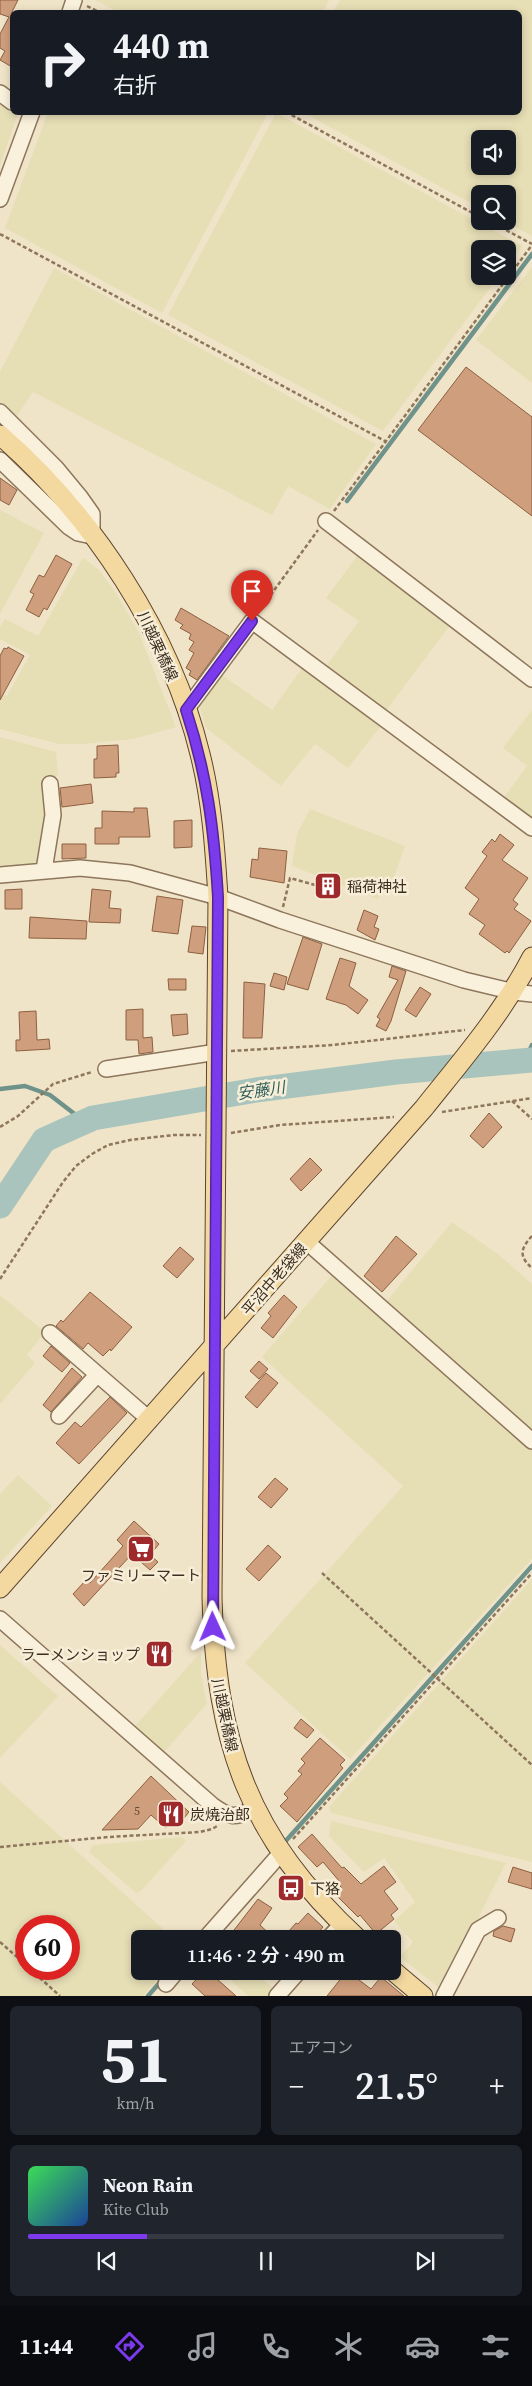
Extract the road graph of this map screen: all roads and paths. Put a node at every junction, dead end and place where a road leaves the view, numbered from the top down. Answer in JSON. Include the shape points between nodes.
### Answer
{"nodes":[{"id":1,"x":30,"y":115,"type":"edge"},
{"id":2,"x":292,"y":115,"type":"edge"},
{"id":3,"x":0,"y":199,"type":"edge"},
{"id":4,"x":471,"y":212,"type":"edge"},
{"id":5,"x":505,"y":230,"type":"edge"},
{"id":6,"x":0,"y":234,"type":"edge"},
{"id":7,"x":532,"y":245,"type":"edge"},
{"id":8,"x":0,"y":412,"type":"edge"},
{"id":9,"x":0,"y":435,"type":"edge"},
{"id":10,"x":385,"y":441,"type":"junction"},
{"id":11,"x":0,"y":460,"type":"edge"},
{"id":12,"x":326,"y":521,"type":"junction"},
{"id":13,"x":92,"y":536,"type":"junction"},
{"id":14,"x":252,"y":621,"type":"junction"},
{"id":15,"x":532,"y":679,"type":"edge"},
{"id":16,"x":186,"y":710,"type":"junction"},
{"id":17,"x":50,"y":784,"type":"dead end"},
{"id":18,"x":532,"y":828,"type":"edge"},
{"id":19,"x":44,"y":870,"type":"junction"},
{"id":20,"x":0,"y":875,"type":"edge"},
{"id":21,"x":315,"y":885,"type":"dead end"},
{"id":22,"x":218,"y":897,"type":"junction"},
{"id":23,"x":280,"y":920,"type":"junction"},
{"id":24,"x":532,"y":957,"type":"edge"},
{"id":25,"x":523,"y":993,"type":"edge"},
{"id":26,"x":487,"y":1029,"type":"junction"},
{"id":27,"x":217,"y":1057,"type":"junction"},
{"id":28,"x":106,"y":1069,"type":"joint"},
{"id":29,"x":532,"y":1098,"type":"edge"},
{"id":30,"x":512,"y":1101,"type":"junction"},
{"id":31,"x":421,"y":1112,"type":"junction"},
{"id":32,"x":532,"y":1119,"type":"edge"},
{"id":33,"x":0,"y":1127,"type":"edge"},
{"id":34,"x":217,"y":1131,"type":"junction"},
{"id":35,"x":532,"y":1236,"type":"edge"},
{"id":36,"x":306,"y":1242,"type":"junction"},
{"id":37,"x":532,"y":1268,"type":"edge"},
{"id":38,"x":0,"y":1279,"type":"edge"},
{"id":39,"x":50,"y":1333,"type":"dead end"},
{"id":40,"x":216,"y":1346,"type":"junction"},
{"id":41,"x":98,"y":1375,"type":"junction"},
{"id":42,"x":59,"y":1416,"type":"dead end"},
{"id":43,"x":150,"y":1420,"type":"junction"},
{"id":44,"x":532,"y":1441,"type":"edge"},
{"id":45,"x":322,"y":1573,"type":"dead end"},
{"id":46,"x":532,"y":1573,"type":"edge"},
{"id":47,"x":0,"y":1588,"type":"edge"},
{"id":48,"x":0,"y":1619,"type":"edge"},
{"id":49,"x":436,"y":1680,"type":"junction"},
{"id":50,"x":532,"y":1765,"type":"edge"},
{"id":51,"x":255,"y":1808,"type":"junction"},
{"id":52,"x":227,"y":1816,"type":"junction"},
{"id":53,"x":0,"y":1847,"type":"edge"},
{"id":54,"x":281,"y":1853,"type":"junction"},
{"id":55,"x":498,"y":1918,"type":"dead end"},
{"id":56,"x":342,"y":1924,"type":"junction"},
{"id":57,"x":213,"y":1930,"type":"edge"},
{"id":58,"x":336,"y":1930,"type":"edge"},
{"id":59,"x":348,"y":1930,"type":"edge"},
{"id":60,"x":0,"y":1942,"type":"edge"},
{"id":61,"x":15,"y":1955,"type":"edge"},
{"id":62,"x":401,"y":1978,"type":"edge"},
{"id":63,"x":42,"y":1980,"type":"edge"},
{"id":64,"x":169,"y":1980,"type":"edge"},
{"id":65,"x":291,"y":1980,"type":"edge"},
{"id":66,"x":166,"y":1984,"type":"dead end"},
{"id":67,"x":60,"y":1996,"type":"edge"},
{"id":68,"x":276,"y":1996,"type":"edge"},
{"id":69,"x":423,"y":1996,"type":"edge"},
{"id":70,"x":444,"y":1996,"type":"edge"}],
"edges":[{"from":1,"to":3,"type":"street"},
{"from":2,"to":4,"type":"path"},
{"from":5,"to":7,"type":"path"},
{"from":6,"to":10,"type":"path"},
{"from":7,"to":10,"type":"path"},
{"from":8,"to":13,"type":"street","via":[[80,497],[92,514]]},
{"from":9,"to":13,"type":"main road","name":"川越栗橋線","via":[[50,483]]},
{"from":10,"to":12,"type":"path"},
{"from":11,"to":13,"type":"street","via":[[69,527]]},
{"from":12,"to":14,"type":"path"},
{"from":12,"to":15,"type":"street"},
{"from":13,"to":16,"type":"main road","name":"川越栗橋線","via":[[104,548],[145,616]]},
{"from":14,"to":16,"type":"street"},
{"from":14,"to":18,"type":"street"},
{"from":16,"to":22,"type":"main road","name":"川越栗橋線","via":[[200,753],[208,793]]},
{"from":17,"to":19,"type":"street","via":[[52,815]]},
{"from":19,"to":20,"type":"street"},
{"from":19,"to":22,"type":"street","via":[[101,868]]},
{"from":21,"to":23,"type":"path","via":[[290,878]]},
{"from":22,"to":23,"type":"street"},
{"from":22,"to":27,"type":"main road","name":"川越栗橋線"},
{"from":23,"to":25,"type":"street","via":[[464,980]]},
{"from":24,"to":25,"type":"main road","name":"平沼中老袋線"},
{"from":25,"to":26,"type":"main road","name":"平沼中老袋線"},
{"from":26,"to":27,"type":"path"},
{"from":26,"to":31,"type":"main road","name":"平沼中老袋線"},
{"from":27,"to":28,"type":"street"},
{"from":27,"to":34,"type":"main road","name":"川越栗橋線"},
{"from":28,"to":33,"type":"path","via":[[53,1084],[18,1116]]},
{"from":29,"to":30,"type":"path"},
{"from":30,"to":31,"type":"path"},
{"from":30,"to":32,"type":"path"},
{"from":31,"to":34,"type":"path"},
{"from":31,"to":36,"type":"main road","name":"平沼中老袋線"},
{"from":34,"to":38,"type":"path","via":[[130,1140],[92,1154],[63,1182]]},
{"from":34,"to":40,"type":"main road","name":"川越栗橋線"},
{"from":35,"to":37,"type":"path","via":[[523,1246],[522,1254]]},
{"from":36,"to":40,"type":"main road","name":"平沼中老袋線"},
{"from":36,"to":44,"type":"street"},
{"from":39,"to":41,"type":"street"},
{"from":40,"to":43,"type":"main road","name":"平沼中老袋線"},
{"from":40,"to":51,"type":"main road","name":"川越栗橋線","via":[[213,1643],[232,1754]]},
{"from":41,"to":42,"type":"street"},
{"from":41,"to":43,"type":"street"},
{"from":43,"to":47,"type":"main road","name":"平沼中老袋線"},
{"from":45,"to":49,"type":"path"},
{"from":46,"to":49,"type":"path"},
{"from":48,"to":52,"type":"street"},
{"from":49,"to":50,"type":"path"},
{"from":49,"to":54,"type":"path"},
{"from":51,"to":52,"type":"street","via":[[241,1815]]},
{"from":51,"to":54,"type":"main road","name":"川越栗橋線"},
{"from":52,"to":53,"type":"path","via":[[212,1829],[200,1832]]},
{"from":54,"to":56,"type":"main road","name":"川越栗橋線"},
{"from":54,"to":57,"type":"street"},
{"from":55,"to":70,"type":"street","via":[[478,1930]]},
{"from":56,"to":58,"type":"street"},
{"from":56,"to":59,"type":"main road","name":"川越栗橋線"},
{"from":60,"to":61,"type":"path"},
{"from":62,"to":69,"type":"main road"},
{"from":63,"to":67,"type":"path"},
{"from":64,"to":66,"type":"street"},
{"from":65,"to":68,"type":"street"}]}
